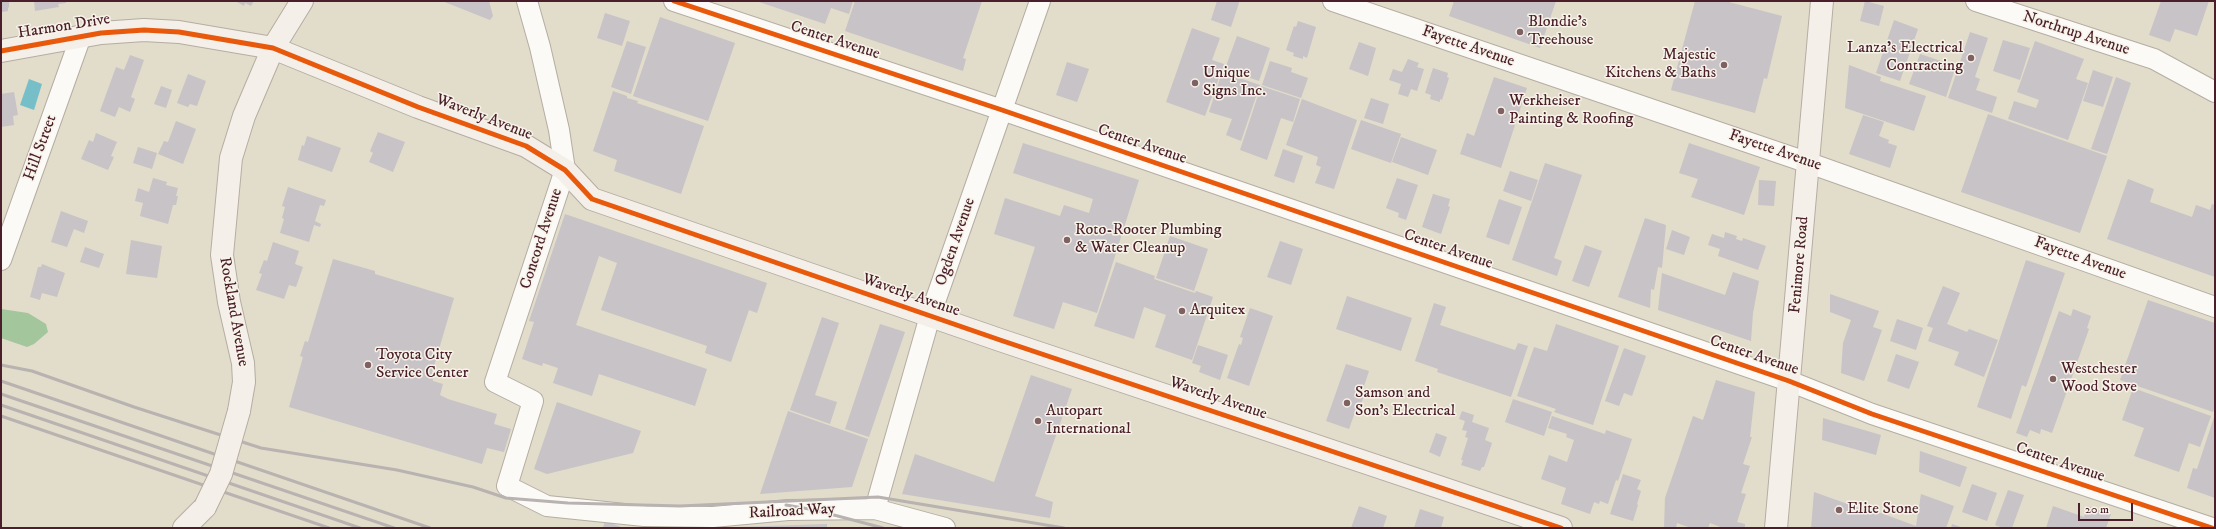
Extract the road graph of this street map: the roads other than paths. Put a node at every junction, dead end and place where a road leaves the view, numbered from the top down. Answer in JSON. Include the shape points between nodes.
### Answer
{"nodes":[{"id":1,"x":302,"y":1,"type":"edge"},
{"id":2,"x":527,"y":1,"type":"edge"},
{"id":3,"x":674,"y":1,"type":"edge"},
{"id":4,"x":1040,"y":1,"type":"edge"},
{"id":5,"x":1333,"y":1,"type":"edge"},
{"id":6,"x":1822,"y":1,"type":"edge"},
{"id":7,"x":1976,"y":1,"type":"edge"},
{"id":8,"x":81,"y":36,"type":"junction"},
{"id":9,"x":273,"y":48,"type":"junction"},
{"id":10,"x":1,"y":51,"type":"edge"},
{"id":11,"x":2215,"y":92,"type":"edge"},
{"id":12,"x":1002,"y":110,"type":"junction"},
{"id":13,"x":1809,"y":163,"type":"junction"},
{"id":14,"x":565,"y":170,"type":"junction"},
{"id":15,"x":1,"y":260,"type":"edge"},
{"id":16,"x":2215,"y":307,"type":"edge"},
{"id":17,"x":930,"y":316,"type":"junction"},
{"id":18,"x":1789,"y":381,"type":"junction"},
{"id":19,"x":495,"y":382,"type":"joint"},
{"id":20,"x":875,"y":509,"type":"junction"},
{"id":21,"x":184,"y":528,"type":"edge"},
{"id":22,"x":945,"y":528,"type":"edge"},
{"id":23,"x":1561,"y":528,"type":"edge"},
{"id":24,"x":1776,"y":528,"type":"edge"},
{"id":25,"x":2212,"y":528,"type":"edge"}],
"edges":[{"from":1,"to":9,"type":"street","name":"Rockland Avenue"},
{"from":2,"to":14,"type":"street","name":"Concord Avenue","via":[[559,130]]},
{"from":3,"to":12,"type":"street","name":"Center Avenue"},
{"from":4,"to":12,"type":"street","name":"Ogden Avenue"},
{"from":5,"to":13,"type":"street","name":"Fayette Avenue"},
{"from":6,"to":13,"type":"street","name":"Fenimore Road"},
{"from":7,"to":11,"type":"street","name":"Northrup Avenue","via":[[2154,59]]},
{"from":8,"to":9,"type":"street","name":"Harmon Drive","via":[[144,30],[179,32]]},
{"from":8,"to":10,"type":"street","name":"Harmon Drive"},
{"from":8,"to":15,"type":"street","name":"Hill Street"},
{"from":9,"to":14,"type":"street","name":"Waverly Avenue","via":[[418,107],[526,146]]},
{"from":9,"to":21,"type":"street","name":"Rockland Avenue","bridge":true,"via":[[244,116],[232,158],[223,233],[222,255],[243,363],[244,382],[240,410],[221,474],[205,507]]},
{"from":12,"to":17,"type":"street","name":"Ogden Avenue"},
{"from":12,"to":18,"type":"street","name":"Center Avenue"},
{"from":13,"to":16,"type":"street","name":"Fayette Avenue"},
{"from":13,"to":18,"type":"street","name":"Fenimore Road"},
{"from":14,"to":17,"type":"street","name":"Waverly Avenue","via":[[592,199]]},
{"from":14,"to":19,"type":"street","name":"Concord Avenue"},
{"from":17,"to":20,"type":"street","name":"Ogden Avenue"},
{"from":17,"to":23,"type":"street","name":"Waverly Avenue"},
{"from":18,"to":24,"type":"street","name":"Fenimore Road"},
{"from":18,"to":25,"type":"street","name":"Center Avenue","via":[[1872,414]]},
{"from":19,"to":20,"type":"street","name":"Railroad Way","via":[[533,401],[507,486],[547,506],[644,516],[713,517],[788,510]]},
{"from":20,"to":22,"type":"street","name":"Railroad Way"}]}
